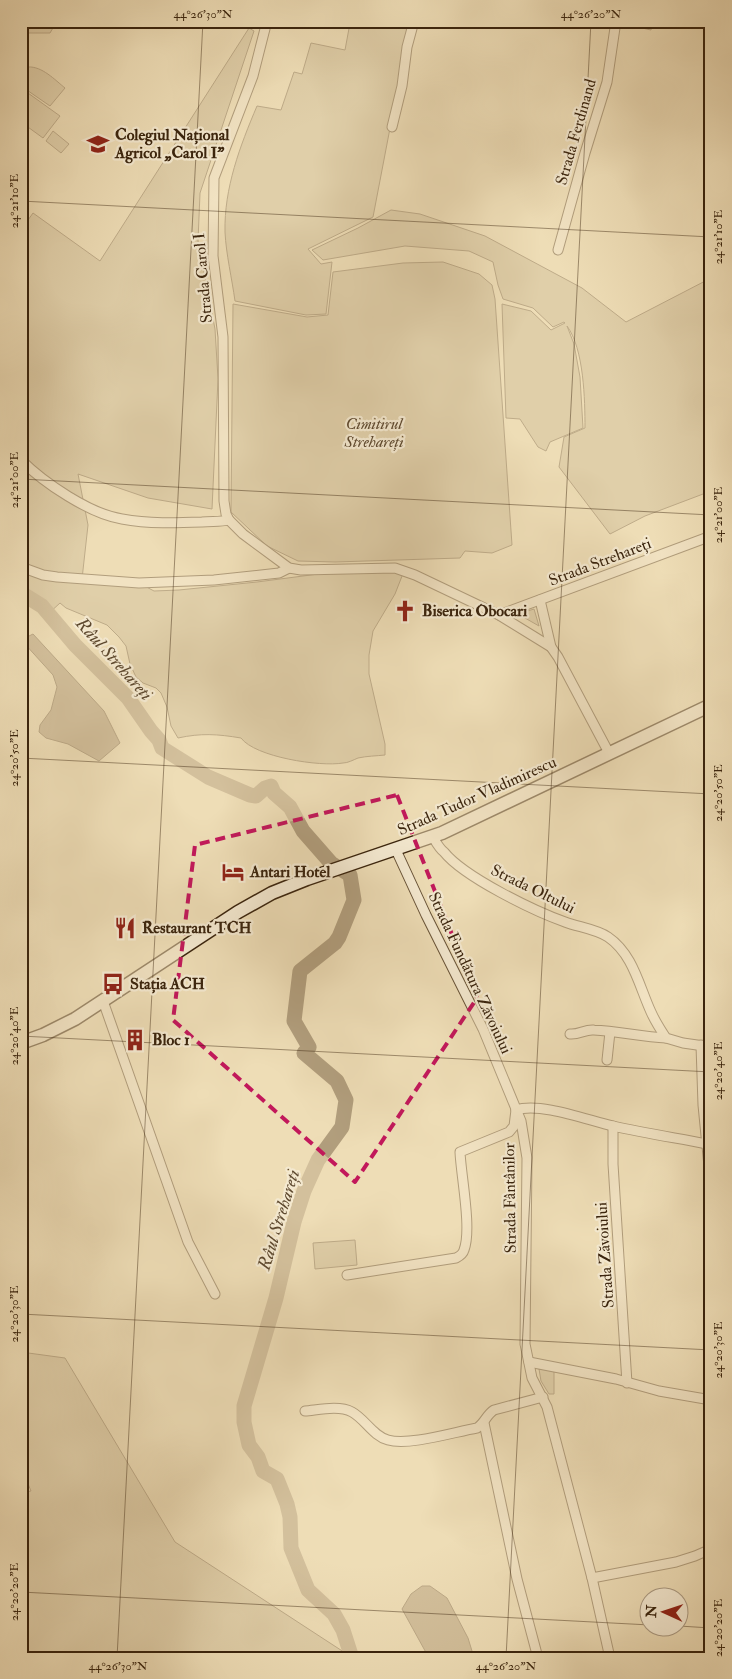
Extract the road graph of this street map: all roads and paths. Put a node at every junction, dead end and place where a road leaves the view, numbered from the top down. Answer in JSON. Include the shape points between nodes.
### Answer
{"nodes":[{"id":1,"x":267,"y":21,"type":"edge"},
{"id":2,"x":414,"y":21,"type":"edge"},
{"id":3,"x":616,"y":21,"type":"edge"},
{"id":4,"x":392,"y":127,"type":"dead end"},
{"id":5,"x":558,"y":250,"type":"dead end"},
{"id":6,"x":21,"y":460,"type":"edge"},
{"id":7,"x":229,"y":520,"type":"junction"},
{"id":8,"x":711,"y":536,"type":"edge"},
{"id":9,"x":21,"y":567,"type":"edge"},
{"id":10,"x":289,"y":568,"type":"junction"},
{"id":11,"x":540,"y":600,"type":"junction"},
{"id":12,"x":499,"y":615,"type":"junction"},
{"id":13,"x":551,"y":647,"type":"junction"},
{"id":14,"x":711,"y":706,"type":"edge"},
{"id":15,"x":609,"y":754,"type":"junction"},
{"id":16,"x":433,"y":837,"type":"junction"},
{"id":17,"x":396,"y":850,"type":"junction"},
{"id":18,"x":103,"y":1001,"type":"junction"},
{"id":19,"x":610,"y":1032,"type":"junction"},
{"id":20,"x":570,"y":1034,"type":"dead end"},
{"id":21,"x":666,"y":1038,"type":"junction"},
{"id":22,"x":21,"y":1043,"type":"edge"},
{"id":23,"x":701,"y":1045,"type":"junction"},
{"id":24,"x":711,"y":1047,"type":"edge"},
{"id":25,"x":607,"y":1060,"type":"dead end"},
{"id":26,"x":516,"y":1110,"type":"junction"},
{"id":27,"x":613,"y":1126,"type":"junction"},
{"id":28,"x":707,"y":1144,"type":"junction"},
{"id":29,"x":711,"y":1187,"type":"edge"},
{"id":30,"x":348,"y":1275,"type":"dead end"},
{"id":31,"x":216,"y":1294,"type":"dead end"},
{"id":32,"x":529,"y":1362,"type":"junction"},
{"id":33,"x":627,"y":1383,"type":"junction"},
{"id":34,"x":544,"y":1397,"type":"junction"},
{"id":35,"x":711,"y":1400,"type":"edge"},
{"id":36,"x":305,"y":1411,"type":"dead end"},
{"id":37,"x":484,"y":1423,"type":"junction"},
{"id":38,"x":711,"y":1549,"type":"edge"},
{"id":39,"x":592,"y":1578,"type":"junction"},
{"id":40,"x":538,"y":1658,"type":"edge"},
{"id":41,"x":610,"y":1658,"type":"edge"}],
"edges":[{"from":1,"to":7,"type":"street","name":"Strada Carol I","via":[[253,76],[214,178],[213,256],[223,337],[224,502]]},
{"from":2,"to":4,"type":"street"},
{"from":3,"to":5,"type":"street","name":"Strada Ferdinand","via":[[607,82]]},
{"from":6,"to":7,"type":"street","via":[[60,490],[92,510],[110,516],[182,524]]},
{"from":7,"to":10,"type":"street"},
{"from":8,"to":11,"type":"street","name":"Strada Strehareți"},
{"from":9,"to":10,"type":"street","via":[[57,577],[139,583],[214,580],[279,573]]},
{"from":10,"to":12,"type":"street","via":[[395,568],[424,578]]},
{"from":11,"to":12,"type":"street","name":"Strada Strehareți"},
{"from":11,"to":13,"type":"street"},
{"from":12,"to":13,"type":"street"},
{"from":13,"to":15,"type":"street"},
{"from":14,"to":15,"type":"main road","name":"Strada Tudor Vladimirescu"},
{"from":15,"to":16,"type":"main road","name":"Strada Tudor Vladimirescu"},
{"from":16,"to":17,"type":"main road","name":"Strada Tudor Vladimirescu"},
{"from":16,"to":21,"type":"street","name":"Strada Oltului","via":[[448,857],[482,881],[541,912],[609,938],[630,962]]},
{"from":17,"to":18,"type":"main road","name":"Strada Tudor Vladimirescu","via":[[272,893]]},
{"from":17,"to":26,"type":"street","name":"Strada Fundătura Zăvoiului","via":[[483,1029]]},
{"from":18,"to":22,"type":"main road","name":"Strada Tudor Vladimirescu","via":[[75,1019]]},
{"from":18,"to":31,"type":"street","via":[[188,1242]]},
{"from":19,"to":20,"type":"street","via":[[594,1030]]},
{"from":19,"to":21,"type":"street"},
{"from":19,"to":25,"type":"street"},
{"from":21,"to":23,"type":"street"},
{"from":23,"to":24,"type":"street"},
{"from":23,"to":28,"type":"street"},
{"from":26,"to":27,"type":"street","via":[[529,1107],[545,1109]]},
{"from":26,"to":30,"type":"street","via":[[514,1126],[509,1132],[460,1152],[467,1227],[462,1255]]},
{"from":26,"to":32,"type":"street","name":"Strada Fântânilor","via":[[525,1136],[527,1158],[525,1344]]},
{"from":27,"to":28,"type":"street"},
{"from":27,"to":33,"type":"street","name":"Strada Zăvoiului"},
{"from":28,"to":29,"type":"street"},
{"from":32,"to":33,"type":"street"},
{"from":32,"to":34,"type":"street","name":"Strada Fântânilor","via":[[532,1378]]},
{"from":33,"to":35,"type":"street"},
{"from":34,"to":37,"type":"street","via":[[494,1410]]},
{"from":34,"to":39,"type":"street","name":"Strada Fântânilor"},
{"from":36,"to":37,"type":"street","via":[[342,1409],[352,1412],[380,1436],[405,1442],[477,1428]]},
{"from":37,"to":40,"type":"street"},
{"from":38,"to":39,"type":"street","via":[[676,1562]]},
{"from":39,"to":41,"type":"street","name":"Strada Fântânilor"}]}
